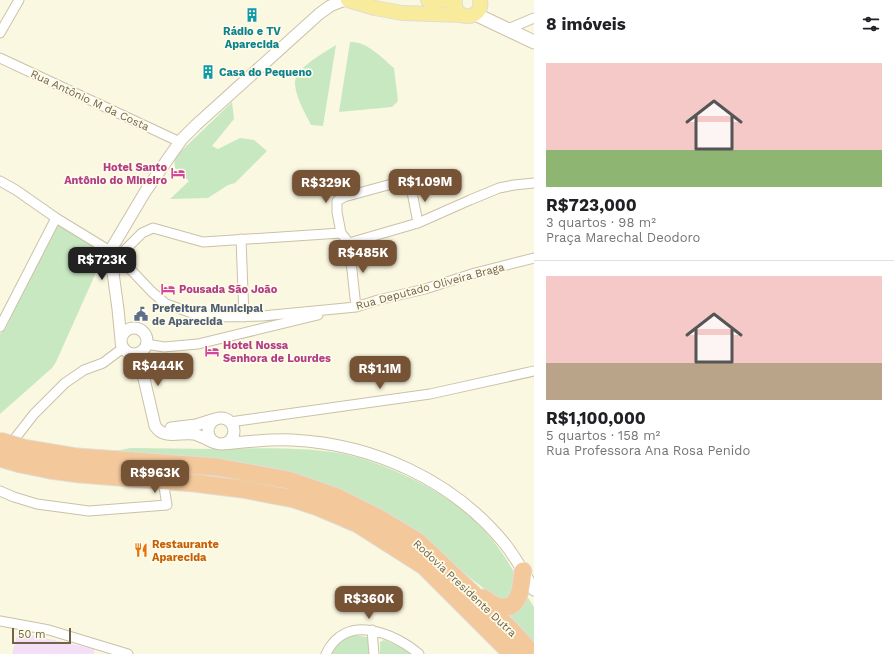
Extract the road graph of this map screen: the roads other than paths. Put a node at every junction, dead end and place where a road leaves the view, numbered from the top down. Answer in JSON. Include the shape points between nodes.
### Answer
{"nodes":[{"id":1,"x":19,"y":0,"type":"edge"},
{"id":2,"x":345,"y":0,"type":"edge"},
{"id":3,"x":348,"y":0,"type":"edge"},
{"id":4,"x":428,"y":0,"type":"edge"},
{"id":5,"x":446,"y":0,"type":"edge"},
{"id":6,"x":456,"y":0,"type":"edge"},
{"id":7,"x":480,"y":0,"type":"edge"},
{"id":8,"x":469,"y":15,"type":"junction"},
{"id":9,"x":534,"y":18,"type":"edge"},
{"id":10,"x":508,"y":29,"type":"junction"},
{"id":11,"x":0,"y":33,"type":"edge"},
{"id":12,"x":534,"y":42,"type":"edge"},
{"id":13,"x":0,"y":58,"type":"edge"},
{"id":14,"x":180,"y":142,"type":"junction"},
{"id":15,"x":0,"y":181,"type":"edge"},
{"id":16,"x":534,"y":183,"type":"edge"},
{"id":17,"x":56,"y":218,"type":"junction"},
{"id":18,"x":418,"y":223,"type":"junction"},
{"id":19,"x":342,"y":233,"type":"junction"},
{"id":20,"x":241,"y":239,"type":"junction"},
{"id":21,"x":349,"y":243,"type":"junction"},
{"id":22,"x":113,"y":254,"type":"junction"},
{"id":23,"x":534,"y":258,"type":"edge"},
{"id":24,"x":356,"y":307,"type":"junction"},
{"id":25,"x":118,"y":309,"type":"junction"},
{"id":26,"x":324,"y":311,"type":"junction"},
{"id":27,"x":244,"y":317,"type":"junction"},
{"id":28,"x":0,"y":327,"type":"edge"},
{"id":29,"x":140,"y":330,"type":"junction"},
{"id":30,"x":122,"y":344,"type":"junction"},
{"id":31,"x":146,"y":344,"type":"junction"},
{"id":32,"x":138,"y":353,"type":"junction"},
{"id":33,"x":534,"y":371,"type":"edge"},
{"id":34,"x":216,"y":419,"type":"junction"},
{"id":35,"x":231,"y":424,"type":"junction"},
{"id":36,"x":155,"y":426,"type":"junction"},
{"id":37,"x":0,"y":441,"type":"edge"},
{"id":38,"x":256,"y":441,"type":"junction"},
{"id":39,"x":218,"y":443,"type":"junction"},
{"id":40,"x":21,"y":448,"type":"junction"},
{"id":41,"x":0,"y":458,"type":"edge"},
{"id":42,"x":0,"y":463,"type":"edge"},
{"id":43,"x":163,"y":480,"type":"junction"},
{"id":44,"x":0,"y":491,"type":"edge"},
{"id":45,"x":443,"y":565,"type":"junction"},
{"id":46,"x":523,"y":571,"type":"junction"},
{"id":47,"x":534,"y":590,"type":"edge"},
{"id":48,"x":0,"y":621,"type":"edge"},
{"id":49,"x":372,"y":630,"type":"junction"},
{"id":50,"x":128,"y":654,"type":"edge"},
{"id":51,"x":326,"y":654,"type":"edge"},
{"id":52,"x":374,"y":654,"type":"edge"},
{"id":53,"x":419,"y":654,"type":"edge"},
{"id":54,"x":512,"y":654,"type":"edge"},
{"id":55,"x":532,"y":654,"type":"edge"}],
"edges":[{"from":1,"to":11,"type":"street"},
{"from":2,"to":14,"type":"street","via":[[319,14]]},
{"from":3,"to":8,"type":"main road","via":[[402,13]]},
{"from":4,"to":5,"type":"main road"},
{"from":6,"to":8,"type":"main road","via":[[457,10]]},
{"from":7,"to":8,"type":"main road","via":[[480,8]]},
{"from":8,"to":10,"type":"main road"},
{"from":9,"to":10,"type":"street"},
{"from":10,"to":12,"type":"main road"},
{"from":13,"to":14,"type":"street","name":"Rua Antônio M da Costa"},
{"from":14,"to":22,"type":"street","via":[[145,192]]},
{"from":15,"to":17,"type":"street"},
{"from":16,"to":18,"type":"street","via":[[499,188]]},
{"from":17,"to":22,"type":"street"},
{"from":17,"to":28,"type":"street"},
{"from":18,"to":19,"type":"street","via":[[410,187],[399,182],[337,201],[336,212]]},
{"from":18,"to":21,"type":"street"},
{"from":19,"to":20,"type":"street"},
{"from":19,"to":21,"type":"street"},
{"from":20,"to":22,"type":"street","via":[[203,242],[153,228],[142,232]]},
{"from":20,"to":27,"type":"street"},
{"from":21,"to":24,"type":"street"},
{"from":22,"to":25,"type":"street"},
{"from":22,"to":27,"type":"street","via":[[166,304],[195,314]]},
{"from":23,"to":24,"type":"street","name":"Rua Deputado Oliveira Braga"},
{"from":24,"to":26,"type":"street","name":"Rua Deputado Oliveira Braga"},
{"from":25,"to":29,"type":"street"},
{"from":25,"to":30,"type":"street"},
{"from":26,"to":27,"type":"street"},
{"from":26,"to":31,"type":"street","via":[[317,316],[198,344],[164,347]]},
{"from":29,"to":30,"type":"street","via":[[130,329],[123,334]]},
{"from":29,"to":31,"type":"street","via":[[145,336]]},
{"from":30,"to":32,"type":"street","via":[[130,354]]},
{"from":30,"to":40,"type":"street","via":[[103,363],[84,370],[66,383],[34,414]]},
{"from":31,"to":32,"type":"street"},
{"from":32,"to":36,"type":"street"},
{"from":33,"to":35,"type":"street","via":[[430,394]]},
{"from":34,"to":35,"type":"street","via":[[226,419]]},
{"from":34,"to":36,"type":"street","via":[[203,424],[178,427]]},
{"from":34,"to":39,"type":"street","via":[[210,425],[208,433],[212,440]]},
{"from":35,"to":38,"type":"street","via":[[243,437]]},
{"from":35,"to":39,"type":"street","via":[[233,435],[226,442]]},
{"from":36,"to":39,"type":"street","via":[[157,430],[167,434],[195,435]]},
{"from":37,"to":40,"type":"highway","name":"Rodovia Presidente Dutra","bridge":true},
{"from":38,"to":39,"type":"street"},
{"from":38,"to":46,"type":"street","via":[[315,442],[361,451],[418,474],[462,502],[478,516],[505,544]]},
{"from":40,"to":41,"type":"highway","name":"Rodovia Presidente Dutra","bridge":true},
{"from":40,"to":42,"type":"street"},
{"from":40,"to":43,"type":"highway","name":"Rodovia Presidente Dutra","via":[[50,470]]},
{"from":40,"to":45,"type":"highway","name":"Rodovia Presidente Dutra","via":[[77,457],[217,466],[288,480],[337,498],[377,517],[417,541]]},
{"from":43,"to":44,"type":"street","via":[[167,505],[88,511],[37,504]]},
{"from":43,"to":54,"type":"highway","name":"Rodovia Presidente Dutra","via":[[194,482],[294,499],[358,524],[424,566]]},
{"from":45,"to":46,"type":"highway","via":[[470,584],[489,603],[502,608],[515,603]]},
{"from":45,"to":55,"type":"highway","name":"Rodovia Presidente Dutra","via":[[510,629]]},
{"from":46,"to":47,"type":"street"},
{"from":48,"to":50,"type":"street","via":[[48,630]]},
{"from":49,"to":51,"type":"street","via":[[353,631],[339,637]]},
{"from":49,"to":52,"type":"street"},
{"from":49,"to":53,"type":"street","via":[[397,638]]}]}
